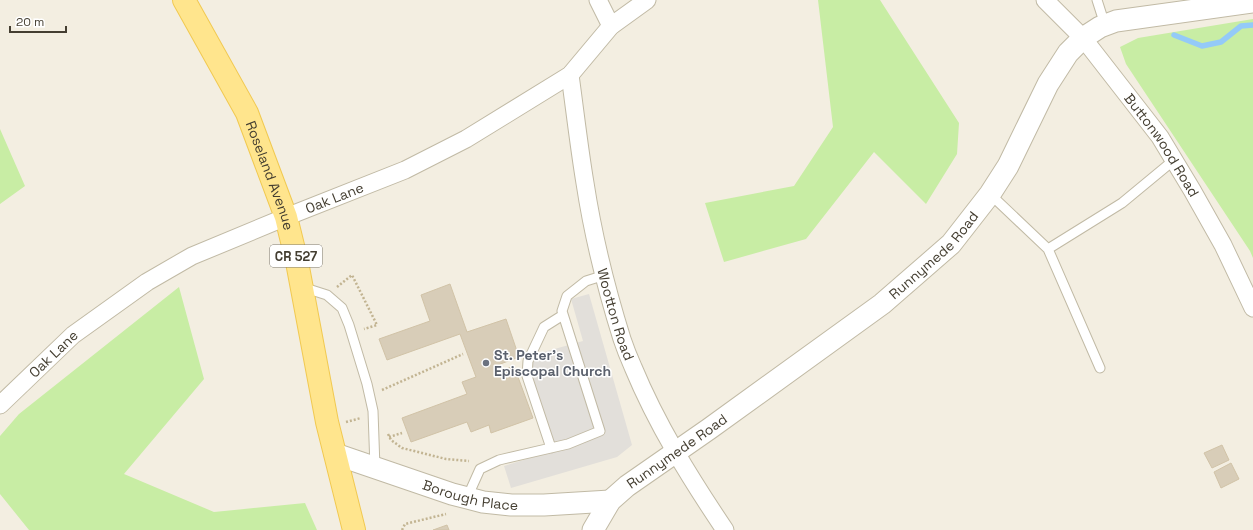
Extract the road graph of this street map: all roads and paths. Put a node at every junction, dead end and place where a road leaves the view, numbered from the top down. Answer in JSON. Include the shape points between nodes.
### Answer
{"nodes":[{"id":1,"x":184,"y":0,"type":"edge"},
{"id":2,"x":598,"y":0,"type":"edge"},
{"id":3,"x":647,"y":0,"type":"edge"},
{"id":4,"x":1045,"y":0,"type":"edge"},
{"id":5,"x":1097,"y":0,"type":"edge"},
{"id":6,"x":1253,"y":2,"type":"edge"},
{"id":7,"x":1106,"y":25,"type":"junction"},
{"id":8,"x":611,"y":26,"type":"junction"},
{"id":9,"x":1083,"y":38,"type":"junction"},
{"id":10,"x":570,"y":75,"type":"junction"},
{"id":11,"x":1174,"y":160,"type":"junction"},
{"id":12,"x":990,"y":194,"type":"junction"},
{"id":13,"x":286,"y":217,"type":"junction"},
{"id":14,"x":1048,"y":249,"type":"junction"},
{"id":15,"x":605,"y":275,"type":"junction"},
{"id":16,"x":302,"y":287,"type":"junction"},
{"id":17,"x":327,"y":295,"type":"junction"},
{"id":18,"x":1253,"y":308,"type":"edge"},
{"id":19,"x":564,"y":315,"type":"junction"},
{"id":20,"x":359,"y":330,"type":"dead end"},
{"id":21,"x":463,"y":354,"type":"dead end"},
{"id":22,"x":1100,"y":368,"type":"dead end"},
{"id":23,"x":370,"y":396,"type":"junction"},
{"id":24,"x":0,"y":405,"type":"edge"},
{"id":25,"x":373,"y":415,"type":"junction"},
{"id":26,"x":328,"y":426,"type":"junction"},
{"id":27,"x":385,"y":431,"type":"dead end"},
{"id":28,"x":551,"y":448,"type":"junction"},
{"id":29,"x":676,"y":452,"type":"junction"},
{"id":30,"x":335,"y":454,"type":"junction"},
{"id":31,"x":492,"y":464,"type":"junction"},
{"id":32,"x":375,"y":468,"type":"junction"},
{"id":33,"x":464,"y":497,"type":"junction"},
{"id":34,"x":610,"y":500,"type":"junction"},
{"id":35,"x":354,"y":530,"type":"edge"},
{"id":36,"x":402,"y":530,"type":"edge"},
{"id":37,"x":593,"y":530,"type":"edge"},
{"id":38,"x":725,"y":530,"type":"edge"}],
"edges":[{"from":1,"to":13,"type":"main road","name":"Roseland Avenue","number":"CR 527","via":[[248,113]]},
{"from":2,"to":8,"type":"street"},
{"from":3,"to":8,"type":"street","name":"Oak Lane"},
{"from":4,"to":9,"type":"street","name":"Buttonwood Road"},
{"from":5,"to":7,"type":"lane"},
{"from":6,"to":7,"type":"street","name":"Runnymede Road","via":[[1116,21]]},
{"from":7,"to":9,"type":"street","name":"Runnymede Road"},
{"from":8,"to":10,"type":"street","name":"Oak Lane"},
{"from":9,"to":11,"type":"street","name":"Buttonwood Road","via":[[1160,137]]},
{"from":9,"to":12,"type":"street","name":"Runnymede Road","via":[[1068,53],[1048,84],[1008,166]]},
{"from":10,"to":13,"type":"street","name":"Oak Lane","via":[[466,139],[405,170]]},
{"from":10,"to":15,"type":"street","name":"Wootton Road","via":[[584,183]]},
{"from":11,"to":14,"type":"lane","via":[[1122,203]]},
{"from":11,"to":18,"type":"street","name":"Buttonwood Road","via":[[1223,246]]},
{"from":12,"to":14,"type":"lane"},
{"from":12,"to":29,"type":"street","name":"Runnymede Road","via":[[951,244],[882,304]]},
{"from":13,"to":16,"type":"main road","name":"Roseland Avenue","number":"CR 527"},
{"from":13,"to":24,"type":"street","name":"Oak Lane","via":[[192,256],[147,282],[73,335]]},
{"from":14,"to":22,"type":"lane"},
{"from":15,"to":19,"type":"lane","via":[[586,281],[567,296],[562,311]]},
{"from":15,"to":29,"type":"street","name":"Wootton Road","via":[[625,347],[642,389]]},
{"from":16,"to":17,"type":"lane"},
{"from":16,"to":26,"type":"main road","name":"Roseland Avenue","number":"CR 527"},
{"from":17,"to":20,"type":"path","via":[[352,275],[377,325]]},
{"from":17,"to":23,"type":"lane","via":[[342,308]]},
{"from":19,"to":28,"type":"lane","via":[[544,327],[528,361],[527,376]]},
{"from":19,"to":28,"type":"lane","via":[[600,431]]},
{"from":21,"to":23,"type":"path"},
{"from":23,"to":25,"type":"lane"},
{"from":25,"to":26,"type":"path"},
{"from":25,"to":32,"type":"lane"},
{"from":26,"to":30,"type":"main road","name":"Roseland Avenue","number":"CR 527"},
{"from":27,"to":31,"type":"path","via":[[391,440],[402,448],[446,459]]},
{"from":28,"to":31,"type":"lane","via":[[499,460]]},
{"from":29,"to":34,"type":"street","name":"Runnymede Road"},
{"from":29,"to":38,"type":"street","name":"Wootton Road","via":[[700,494]]},
{"from":30,"to":32,"type":"street","name":"Borough Place"},
{"from":30,"to":35,"type":"main road","name":"Roseland Avenue","number":"CR 527"},
{"from":31,"to":33,"type":"lane","via":[[480,469]]},
{"from":32,"to":33,"type":"street","name":"Borough Place"},
{"from":33,"to":34,"type":"street","name":"Borough Place","via":[[511,505]]},
{"from":33,"to":36,"type":"path","via":[[460,510],[405,524]]},
{"from":34,"to":37,"type":"street","name":"Runnymede Road"}]}
